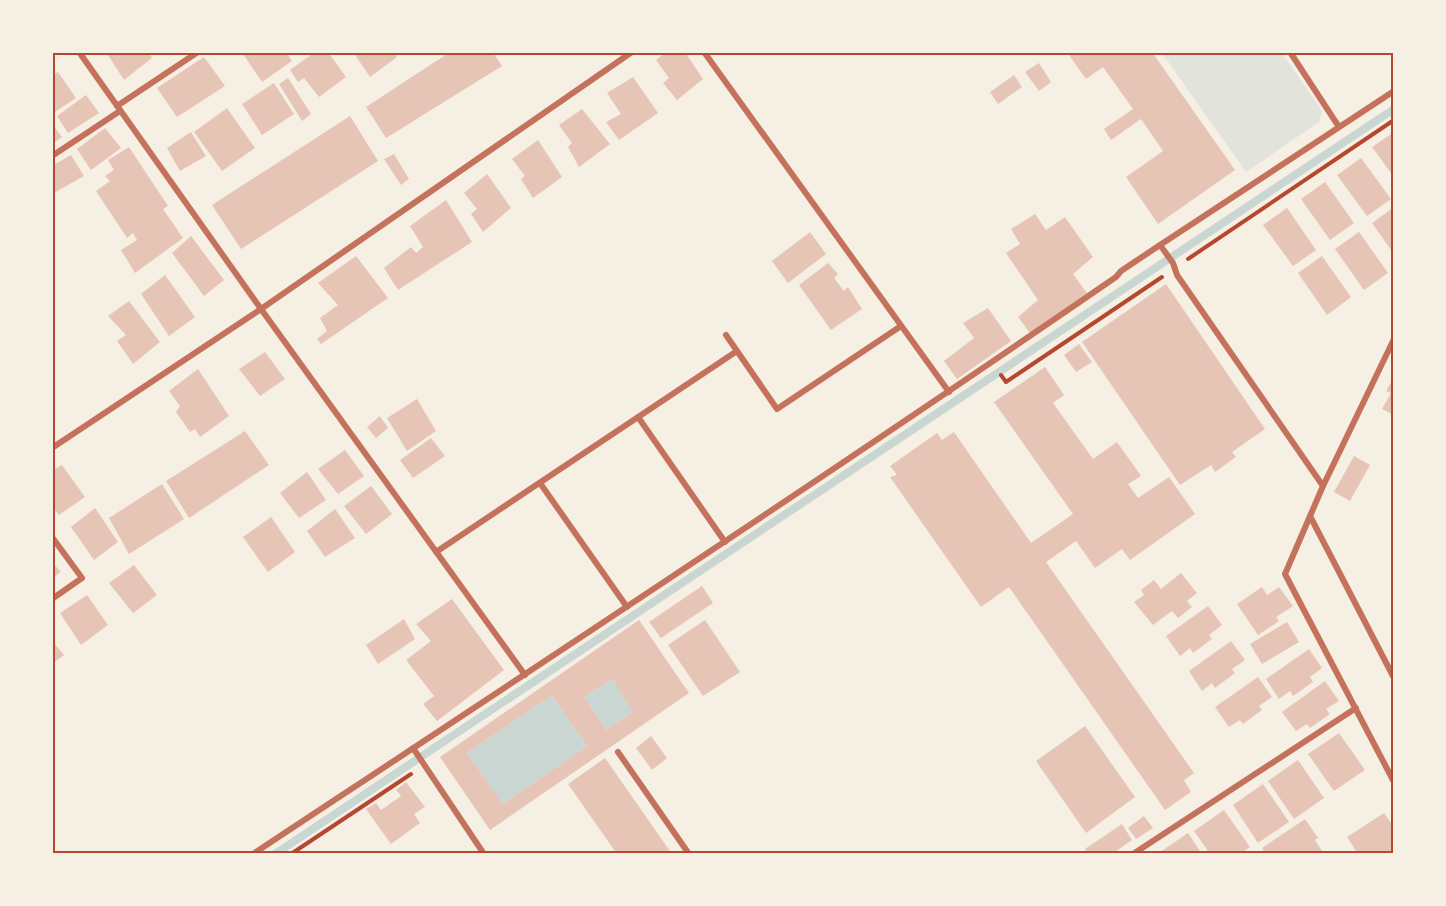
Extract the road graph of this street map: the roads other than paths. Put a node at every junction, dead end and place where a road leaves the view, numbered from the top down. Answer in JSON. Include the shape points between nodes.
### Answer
{"nodes":[{"id":1,"x":79,"y":52,"type":"edge"},
{"id":2,"x":198,"y":52,"type":"edge"},
{"id":3,"x":632,"y":52,"type":"edge"},
{"id":4,"x":704,"y":52,"type":"edge"},
{"id":5,"x":1290,"y":52,"type":"edge"},
{"id":6,"x":1394,"y":91,"type":"edge"},
{"id":7,"x":119,"y":108,"type":"junction"},
{"id":8,"x":1339,"y":127,"type":"junction"},
{"id":9,"x":52,"y":156,"type":"edge"},
{"id":10,"x":1160,"y":245,"type":"junction"},
{"id":11,"x":261,"y":309,"type":"junction"},
{"id":12,"x":902,"y":326,"type":"junction"},
{"id":13,"x":726,"y":335,"type":"dead end"},
{"id":14,"x":1394,"y":339,"type":"edge"},
{"id":15,"x":737,"y":351,"type":"junction"},
{"id":16,"x":949,"y":392,"type":"junction"},
{"id":17,"x":638,"y":417,"type":"junction"},
{"id":18,"x":52,"y":448,"type":"edge"},
{"id":19,"x":540,"y":483,"type":"junction"},
{"id":20,"x":1323,"y":486,"type":"junction"},
{"id":21,"x":1310,"y":516,"type":"junction"},
{"id":22,"x":52,"y":537,"type":"edge"},
{"id":23,"x":725,"y":542,"type":"junction"},
{"id":24,"x":436,"y":552,"type":"junction"},
{"id":25,"x":52,"y":599,"type":"edge"},
{"id":26,"x":627,"y":607,"type":"junction"},
{"id":27,"x":525,"y":675,"type":"junction"},
{"id":28,"x":1394,"y":678,"type":"edge"},
{"id":29,"x":1356,"y":708,"type":"junction"},
{"id":30,"x":415,"y":751,"type":"junction"},
{"id":31,"x":618,"y":752,"type":"dead end"},
{"id":32,"x":1394,"y":782,"type":"edge"},
{"id":33,"x":253,"y":854,"type":"edge"},
{"id":34,"x":484,"y":854,"type":"edge"},
{"id":35,"x":689,"y":854,"type":"edge"},
{"id":36,"x":1133,"y":854,"type":"edge"}],
"edges":[{"from":1,"to":7,"type":"street"},
{"from":2,"to":7,"type":"street"},
{"from":3,"to":11,"type":"street"},
{"from":4,"to":12,"type":"street"},
{"from":5,"to":8,"type":"street"},
{"from":6,"to":8,"type":"street"},
{"from":7,"to":9,"type":"street"},
{"from":7,"to":11,"type":"street"},
{"from":8,"to":10,"type":"street"},
{"from":10,"to":16,"type":"street"},
{"from":10,"to":20,"type":"street","via":[[1176,275]]},
{"from":11,"to":18,"type":"street"},
{"from":11,"to":24,"type":"street"},
{"from":12,"to":15,"type":"street","via":[[777,409]]},
{"from":12,"to":16,"type":"street"},
{"from":13,"to":15,"type":"street"},
{"from":14,"to":20,"type":"street"},
{"from":15,"to":17,"type":"street"},
{"from":16,"to":23,"type":"street"},
{"from":17,"to":19,"type":"street"},
{"from":17,"to":23,"type":"street"},
{"from":19,"to":24,"type":"street"},
{"from":19,"to":26,"type":"street"},
{"from":20,"to":21,"type":"street"},
{"from":21,"to":28,"type":"street"},
{"from":21,"to":29,"type":"street","via":[[1285,574]]},
{"from":22,"to":25,"type":"street","via":[[82,579]]},
{"from":23,"to":26,"type":"street"},
{"from":24,"to":27,"type":"street"},
{"from":26,"to":27,"type":"street"},
{"from":27,"to":30,"type":"street"},
{"from":29,"to":32,"type":"street"},
{"from":29,"to":36,"type":"street"},
{"from":30,"to":33,"type":"street"},
{"from":30,"to":34,"type":"street"},
{"from":31,"to":35,"type":"street"}]}
